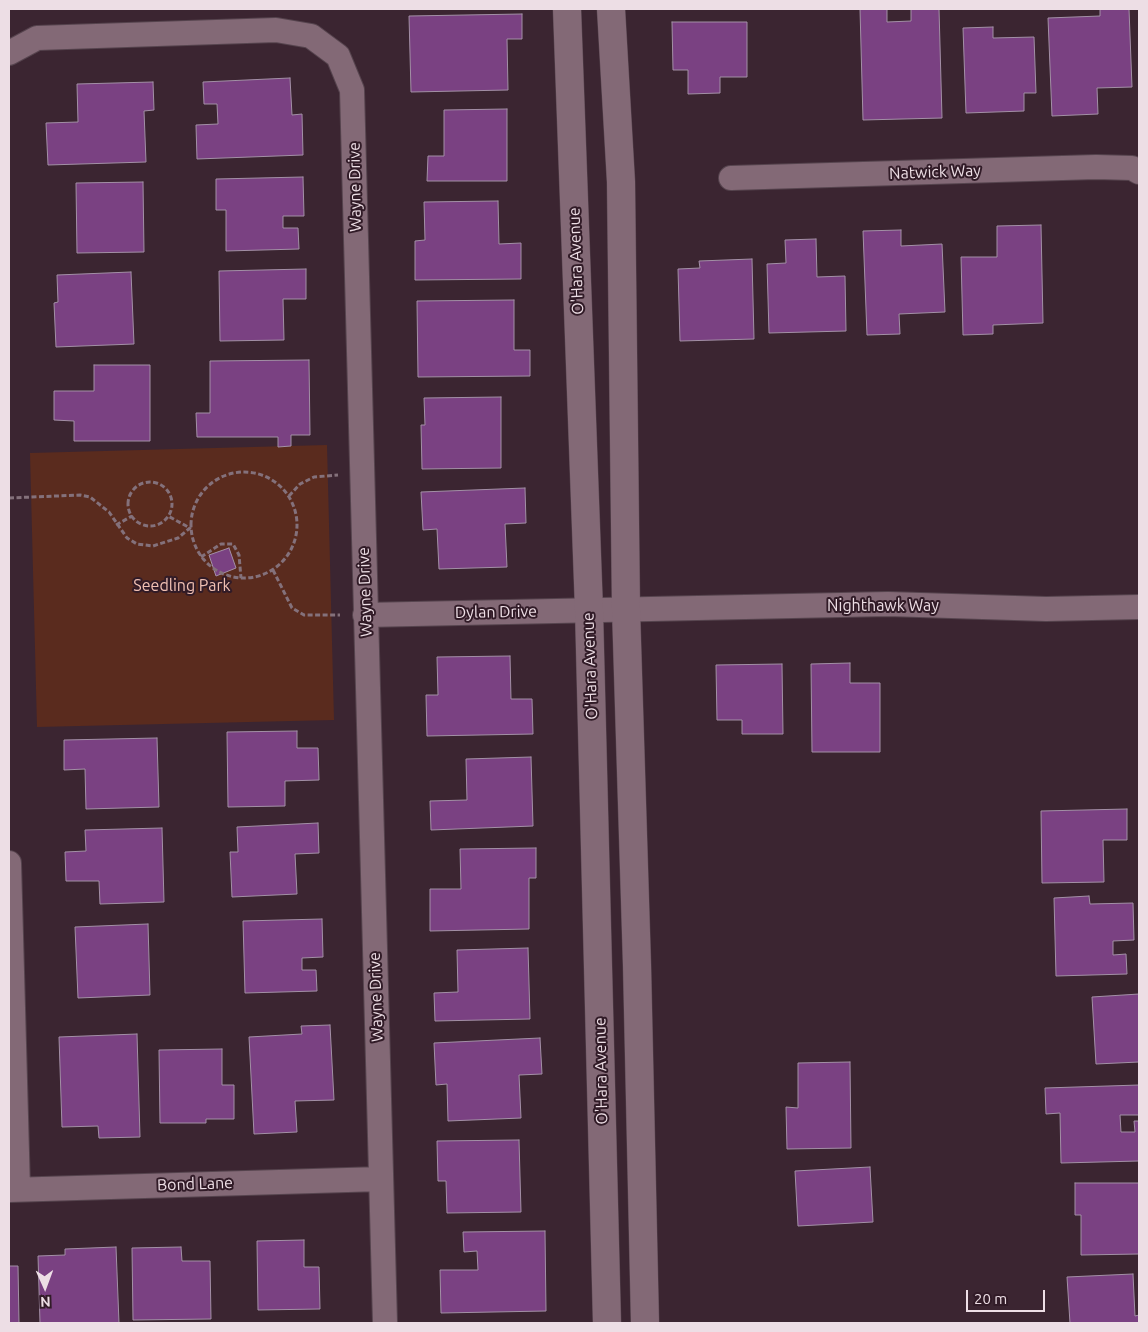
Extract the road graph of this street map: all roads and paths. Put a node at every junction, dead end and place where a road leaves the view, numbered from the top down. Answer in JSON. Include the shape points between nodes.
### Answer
{"nodes":[{"id":1,"x":567,"y":9,"type":"edge"},
{"id":2,"x":612,"y":9,"type":"edge"},
{"id":3,"x":9,"y":53,"type":"edge"},
{"id":4,"x":1139,"y":172,"type":"edge"},
{"id":5,"x":731,"y":178,"type":"dead end"},
{"id":6,"x":362,"y":475,"type":"junction"},
{"id":7,"x":289,"y":496,"type":"junction"},
{"id":8,"x":9,"y":498,"type":"edge"},
{"id":9,"x":132,"y":516,"type":"junction"},
{"id":10,"x":168,"y":516,"type":"junction"},
{"id":11,"x":116,"y":525,"type":"junction"},
{"id":12,"x":190,"y":528,"type":"junction"},
{"id":13,"x":201,"y":557,"type":"junction"},
{"id":14,"x":273,"y":570,"type":"junction"},
{"id":15,"x":241,"y":578,"type":"junction"},
{"id":16,"x":1139,"y":607,"type":"edge"},
{"id":17,"x":626,"y":609,"type":"junction"},
{"id":18,"x":589,"y":610,"type":"junction"},
{"id":19,"x":366,"y":615,"type":"junction"},
{"id":20,"x":9,"y":863,"type":"edge"},
{"id":21,"x":381,"y":1179,"type":"junction"},
{"id":22,"x":13,"y":1190,"type":"edge"},
{"id":23,"x":385,"y":1323,"type":"edge"},
{"id":24,"x":607,"y":1323,"type":"edge"},
{"id":25,"x":645,"y":1323,"type":"edge"}],
"edges":[{"from":1,"to":18,"type":"street","name":"O'Hara Avenue"},
{"from":2,"to":17,"type":"street","via":[[621,182]]},
{"from":3,"to":6,"type":"street","name":"Wayne Drive","via":[[37,38],[276,30],[311,36],[338,56],[352,90]]},
{"from":4,"to":5,"type":"street","name":"Natwick Way","via":[[1132,168],[1096,167]]},
{"from":6,"to":7,"type":"path","via":[[314,476]]},
{"from":6,"to":19,"type":"street","name":"Wayne Drive"},
{"from":7,"to":12,"type":"path","via":[[268,478],[255,473],[227,475],[214,481],[196,501]]},
{"from":7,"to":14,"type":"path","via":[[297,522],[296,536],[288,555]]},
{"from":8,"to":11,"type":"path","via":[[90,497],[109,512]]},
{"from":9,"to":10,"type":"path","via":[[140,523],[151,525]]},
{"from":9,"to":10,"type":"path","via":[[128,505],[130,494],[149,482],[160,484],[168,492],[172,503]]},
{"from":9,"to":11,"type":"path"},
{"from":10,"to":12,"type":"path"},
{"from":11,"to":12,"type":"path","via":[[137,544],[153,546],[178,538]]},
{"from":12,"to":13,"type":"path"},
{"from":13,"to":15,"type":"path","via":[[219,573]]},
{"from":13,"to":15,"type":"path","via":[[221,544],[233,544],[239,555]]},
{"from":14,"to":15,"type":"path","via":[[260,576]]},
{"from":14,"to":19,"type":"path","via":[[292,608],[304,615]]},
{"from":16,"to":17,"type":"street","name":"Nighthawk Way","via":[[1046,609],[888,604]]},
{"from":17,"to":18,"type":"street","name":"Dylan Drive"},
{"from":17,"to":25,"type":"street","via":[[638,965]]},
{"from":18,"to":19,"type":"street","name":"Dylan Drive"},
{"from":18,"to":24,"type":"street","name":"O'Hara Avenue"},
{"from":19,"to":21,"type":"street","name":"Wayne Drive"},
{"from":20,"to":22,"type":"street"},
{"from":21,"to":22,"type":"street","name":"Bond Lane"},
{"from":21,"to":23,"type":"street","name":"Wayne Drive"}]}
